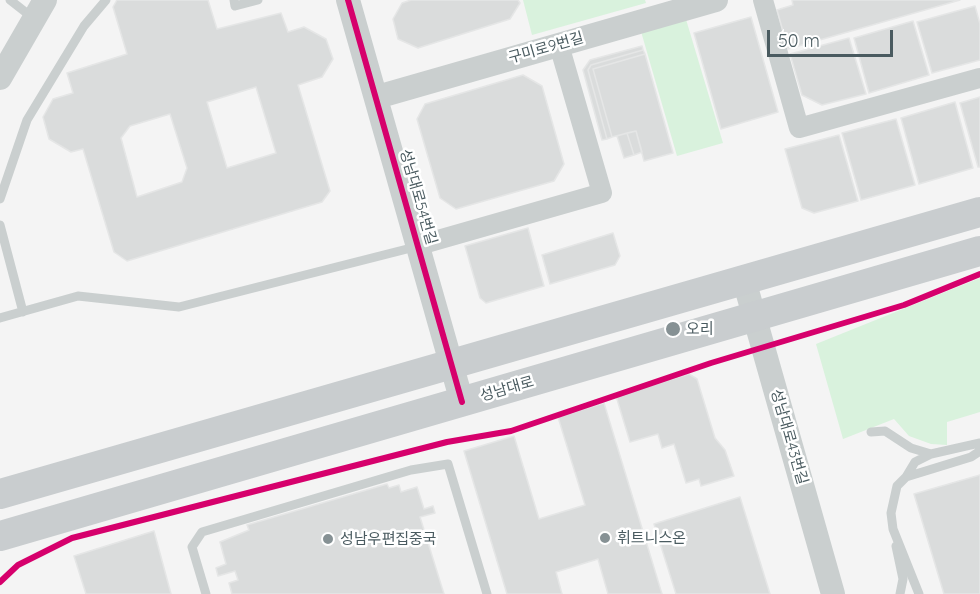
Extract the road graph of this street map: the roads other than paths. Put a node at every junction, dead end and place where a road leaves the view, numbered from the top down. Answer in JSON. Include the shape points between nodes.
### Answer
{"nodes":[{"id":1,"x":10,"y":0,"type":"edge"},
{"id":2,"x":106,"y":0,"type":"edge"},
{"id":3,"x":234,"y":0,"type":"edge"},
{"id":4,"x":258,"y":0,"type":"edge"},
{"id":5,"x":348,"y":0,"type":"edge"},
{"id":6,"x":716,"y":0,"type":"edge"},
{"id":7,"x":763,"y":0,"type":"edge"},
{"id":8,"x":39,"y":9,"type":"edge"},
{"id":9,"x":559,"y":45,"type":"junction"},
{"id":10,"x":0,"y":78,"type":"edge"},
{"id":11,"x":980,"y":78,"type":"edge"},
{"id":12,"x":377,"y":97,"type":"junction"},
{"id":13,"x":0,"y":199,"type":"edge"},
{"id":14,"x":980,"y":212,"type":"edge"},
{"id":15,"x":0,"y":225,"type":"edge"},
{"id":16,"x":420,"y":245,"type":"junction"},
{"id":17,"x":980,"y":251,"type":"edge"},
{"id":18,"x":744,"y":280,"type":"junction"},
{"id":19,"x":23,"y":312,"type":"junction"},
{"id":20,"x":754,"y":317,"type":"junction"},
{"id":21,"x":0,"y":318,"type":"edge"},
{"id":22,"x":452,"y":364,"type":"junction"},
{"id":23,"x":462,"y":402,"type":"junction"},
{"id":24,"x":871,"y":432,"type":"dead end"},
{"id":25,"x":980,"y":444,"type":"edge"},
{"id":26,"x":980,"y":451,"type":"edge"},
{"id":27,"x":931,"y":454,"type":"junction"},
{"id":28,"x":906,"y":477,"type":"junction"},
{"id":29,"x":0,"y":494,"type":"edge"},
{"id":30,"x":893,"y":529,"type":"junction"},
{"id":31,"x":0,"y":536,"type":"edge"},
{"id":32,"x":206,"y":594,"type":"edge"},
{"id":33,"x":487,"y":594,"type":"edge"},
{"id":34,"x":833,"y":594,"type":"edge"},
{"id":35,"x":900,"y":594,"type":"edge"},
{"id":36,"x":919,"y":594,"type":"edge"}],
"edges":[{"from":1,"to":8,"type":"lane"},
{"from":2,"to":13,"type":"lane","via":[[84,26],[27,120]]},
{"from":3,"to":4,"type":"lane","via":[[236,6]]},
{"from":5,"to":12,"type":"street","name":"성남대로54번길"},
{"from":6,"to":9,"type":"street","name":"구미로9번길"},
{"from":7,"to":11,"type":"street","via":[[799,128]]},
{"from":8,"to":10,"type":"street"},
{"from":9,"to":12,"type":"street","name":"구미로9번길"},
{"from":9,"to":16,"type":"street","via":[[602,193]]},
{"from":12,"to":16,"type":"street","name":"성남대로54번길"},
{"from":14,"to":18,"type":"main road"},
{"from":15,"to":19,"type":"lane"},
{"from":16,"to":19,"type":"lane","via":[[179,307],[78,296]]},
{"from":16,"to":22,"type":"street","name":"성남대로54번길"},
{"from":17,"to":20,"type":"main road","name":"성남대로"},
{"from":18,"to":20,"type":"street","name":"성남대로43번길"},
{"from":18,"to":22,"type":"main road"},
{"from":19,"to":21,"type":"lane"},
{"from":20,"to":23,"type":"main road","name":"성남대로"},
{"from":20,"to":34,"type":"street","name":"성남대로43번길"},
{"from":22,"to":23,"type":"street","name":"성남대로54번길"},
{"from":22,"to":29,"type":"main road"},
{"from":23,"to":31,"type":"main road","name":"성남대로"},
{"from":24,"to":27,"type":"lane","via":[[885,431],[911,448]]},
{"from":25,"to":27,"type":"lane"},
{"from":26,"to":28,"type":"lane"},
{"from":27,"to":28,"type":"lane","via":[[915,462]]},
{"from":28,"to":30,"type":"lane","via":[[893,496]]},
{"from":30,"to":35,"type":"lane","via":[[903,579]]},
{"from":30,"to":36,"type":"lane"},
{"from":32,"to":33,"type":"lane","via":[[192,547],[202,532],[411,470],[447,464]]}]}
